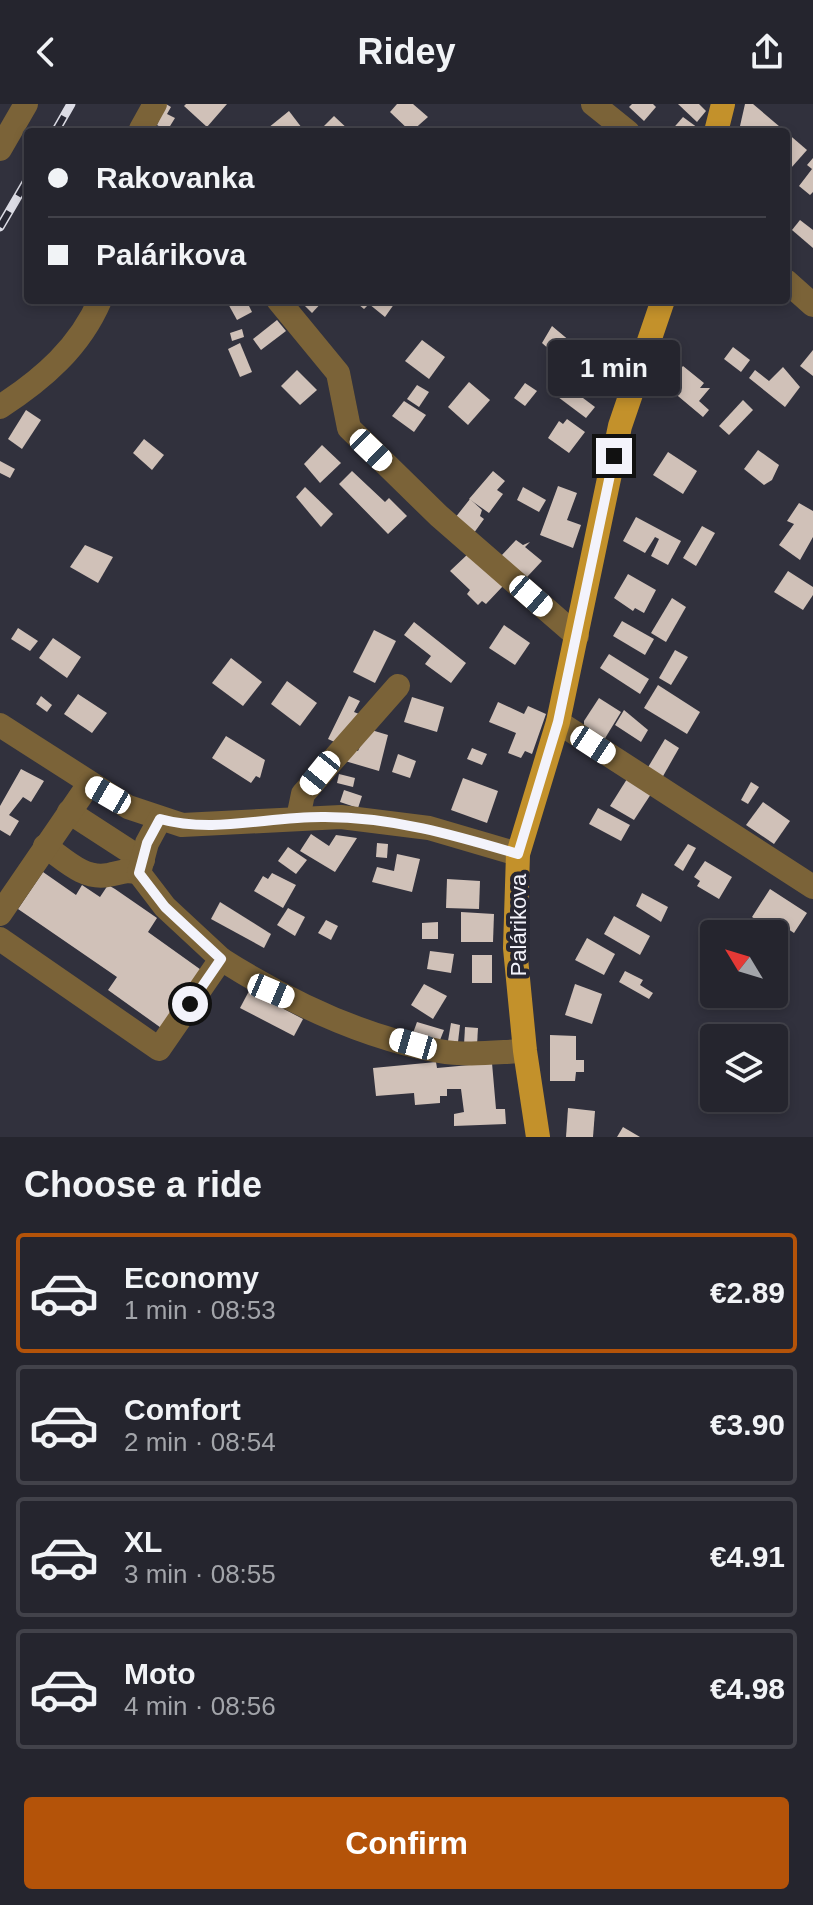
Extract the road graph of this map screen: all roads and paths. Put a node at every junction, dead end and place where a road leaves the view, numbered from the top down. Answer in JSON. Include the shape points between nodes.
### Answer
{"nodes":[{"id":1,"x":26,"y":104,"type":"edge"},
{"id":2,"x":155,"y":104,"type":"edge"},
{"id":3,"x":593,"y":104,"type":"edge"},
{"id":4,"x":723,"y":104,"type":"edge"},
{"id":5,"x":142,"y":128,"type":"edge"},
{"id":6,"x":623,"y":128,"type":"edge"},
{"id":7,"x":717,"y":128,"type":"edge"},
{"id":8,"x":0,"y":149,"type":"edge"},
{"id":9,"x":790,"y":285,"type":"edge"},
{"id":10,"x":98,"y":304,"type":"edge"},
{"id":11,"x":281,"y":304,"type":"edge"},
{"id":12,"x":662,"y":304,"type":"edge"},
{"id":13,"x":813,"y":305,"type":"edge"},
{"id":14,"x":0,"y":407,"type":"edge"},
{"id":15,"x":577,"y":636,"type":"junction"},
{"id":16,"x":398,"y":686,"type":"dead end"},
{"id":17,"x":558,"y":722,"type":"junction"},
{"id":18,"x":0,"y":725,"type":"edge"},
{"id":19,"x":89,"y":784,"type":"junction"},
{"id":20,"x":69,"y":812,"type":"junction"},
{"id":21,"x":298,"y":818,"type":"junction"},
{"id":22,"x":160,"y":819,"type":"junction"},
{"id":23,"x":45,"y":846,"type":"junction"},
{"id":24,"x":518,"y":854,"type":"junction"},
{"id":25,"x":141,"y":866,"type":"junction"},
{"id":26,"x":813,"y":887,"type":"edge"},
{"id":27,"x":0,"y":914,"type":"edge"},
{"id":28,"x":0,"y":939,"type":"edge"},
{"id":29,"x":221,"y":959,"type":"junction"},
{"id":30,"x":525,"y":1051,"type":"junction"},
{"id":31,"x":538,"y":1137,"type":"edge"}],
"edges":[{"from":1,"to":8,"type":"street"},
{"from":2,"to":5,"type":"street"},
{"from":3,"to":6,"type":"street"},
{"from":4,"to":7,"type":"main road"},
{"from":9,"to":13,"type":"street"},
{"from":10,"to":14,"type":"street","via":[[87,331],[35,385]]},
{"from":11,"to":15,"type":"street","via":[[338,373],[349,428],[439,516]]},
{"from":12,"to":15,"type":"main road","name":"Palárikova","via":[[620,426]]},
{"from":15,"to":17,"type":"main road","name":"Palárikova"},
{"from":16,"to":21,"type":"street","via":[[303,794]]},
{"from":17,"to":24,"type":"main road","name":"Palárikova"},
{"from":17,"to":26,"type":"street"},
{"from":18,"to":19,"type":"street"},
{"from":19,"to":20,"type":"street"},
{"from":19,"to":22,"type":"street"},
{"from":20,"to":23,"type":"street"},
{"from":20,"to":25,"type":"street"},
{"from":21,"to":22,"type":"street","via":[[206,826]]},
{"from":21,"to":24,"type":"street","via":[[341,817],[429,828]]},
{"from":22,"to":25,"type":"street"},
{"from":23,"to":25,"type":"street","via":[[86,875],[106,876]]},
{"from":23,"to":27,"type":"street"},
{"from":24,"to":30,"type":"main road","name":"Palárikova","via":[[515,948]]},
{"from":25,"to":29,"type":"street","via":[[165,907]]},
{"from":28,"to":29,"type":"street","via":[[159,1049]]},
{"from":29,"to":30,"type":"street","via":[[271,991],[362,1029],[439,1051]]},
{"from":30,"to":31,"type":"main road","name":"Palárikova"}]}
